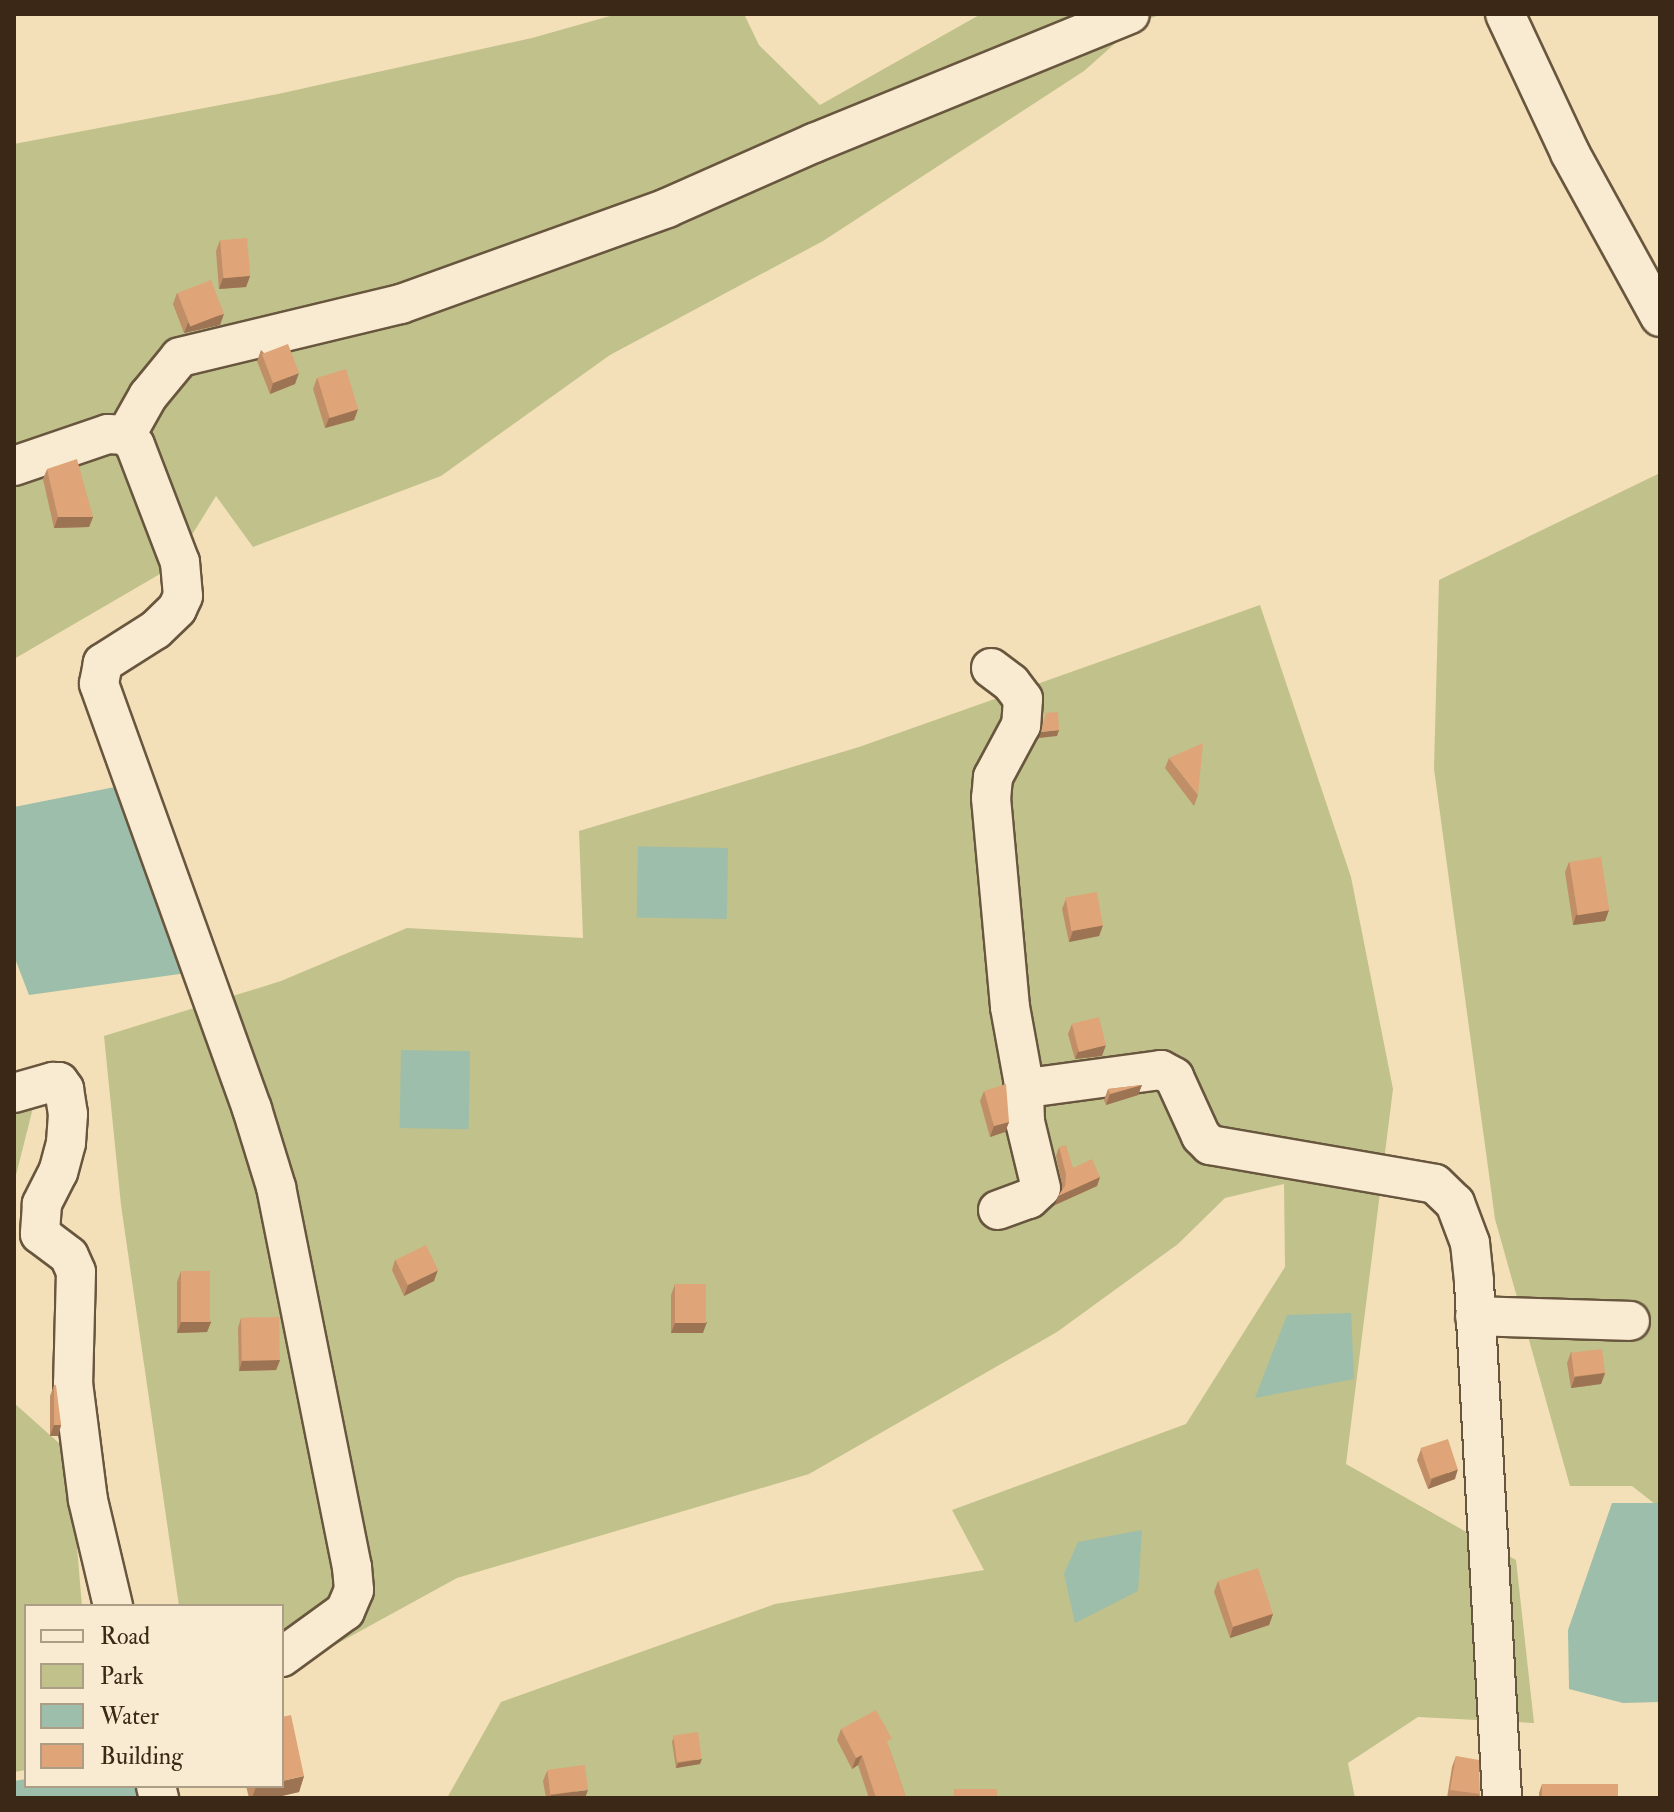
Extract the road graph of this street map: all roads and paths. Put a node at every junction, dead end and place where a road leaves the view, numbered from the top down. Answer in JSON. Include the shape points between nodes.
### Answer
{"nodes":[{"id":1,"x":1130,"y":14,"type":"edge"},
{"id":2,"x":1505,"y":14,"type":"edge"},
{"id":3,"x":1660,"y":317,"type":"edge"},
{"id":4,"x":126,"y":435,"type":"junction"},
{"id":5,"x":14,"y":466,"type":"edge"},
{"id":6,"x":991,"y":668,"type":"dead end"},
{"id":7,"x":1024,"y":1084,"type":"junction"},
{"id":8,"x":14,"y":1093,"type":"edge"},
{"id":9,"x":998,"y":1210,"type":"dead end"},
{"id":10,"x":1475,"y":1316,"type":"junction"},
{"id":11,"x":1630,"y":1321,"type":"dead end"},
{"id":12,"x":113,"y":1604,"type":"edge"},
{"id":13,"x":284,"y":1656,"type":"edge"},
{"id":14,"x":1502,"y":1798,"type":"edge"}],
"edges":[{"from":1,"to":4,"type":"street","via":[[667,208],[446,288],[401,304],[180,357],[148,396]]},
{"from":2,"to":3,"type":"street","via":[[1570,153]]},
{"from":4,"to":5,"type":"street","via":[[108,434]]},
{"from":4,"to":13,"type":"street","via":[[135,445],[180,562],[183,596],[155,630],[103,663],[101,696],[276,1187],[352,1567],[354,1590],[345,1611]]},
{"from":6,"to":7,"type":"street","via":[[1023,699],[1021,725],[993,777],[991,798],[1010,1007]]},
{"from":7,"to":9,"type":"street","via":[[1025,1122],[1041,1188],[1029,1199]]},
{"from":7,"to":10,"type":"street","via":[[1035,1087],[1161,1070],[1174,1077],[1210,1145],[1435,1184],[1455,1203],[1470,1243]]},
{"from":8,"to":12,"type":"street","via":[[53,1082],[64,1089],[66,1143],[42,1204],[40,1234],[69,1256],[76,1272],[73,1383],[88,1500]]},
{"from":10,"to":11,"type":"street"},
{"from":10,"to":14,"type":"street"}]}
